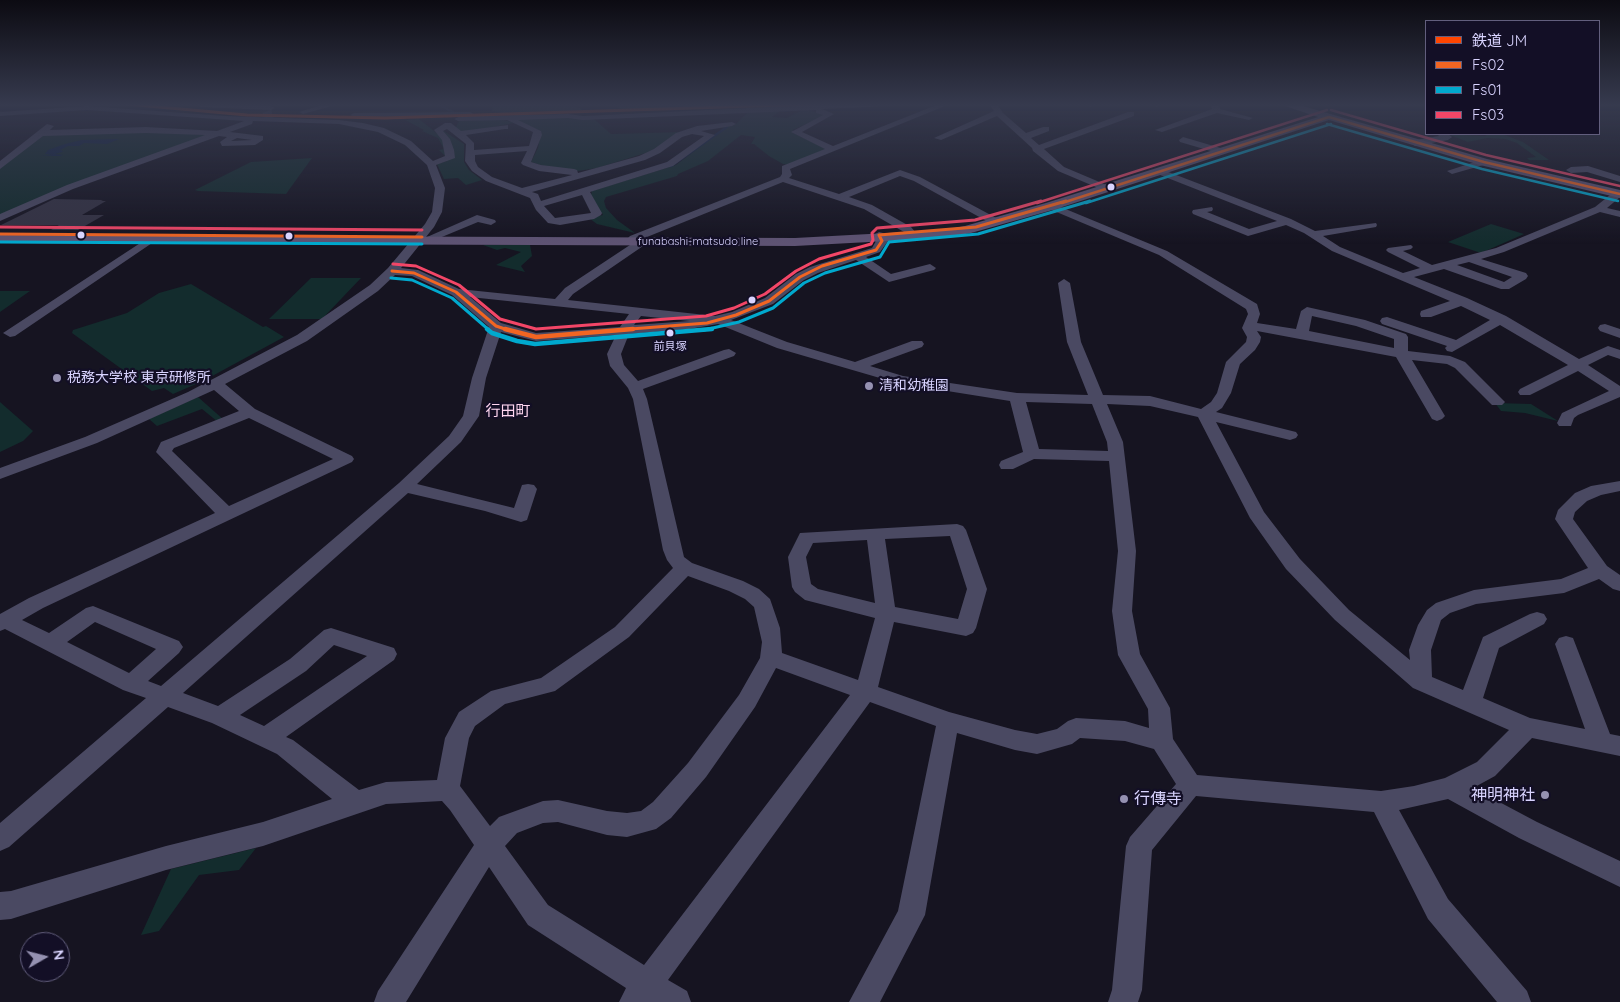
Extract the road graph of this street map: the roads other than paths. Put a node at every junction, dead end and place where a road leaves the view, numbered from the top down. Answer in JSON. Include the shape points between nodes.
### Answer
{"nodes":[{"id":1,"x":19,"y":151,"type":"edge"},
{"id":2,"x":169,"y":151,"type":"edge"},
{"id":3,"x":416,"y":151,"type":"edge"},
{"id":4,"x":450,"y":151,"type":"edge"},
{"id":5,"x":478,"y":151,"type":"edge"},
{"id":6,"x":531,"y":151,"type":"edge"},
{"id":7,"x":657,"y":151,"type":"edge"},
{"id":8,"x":689,"y":151,"type":"edge"},
{"id":9,"x":828,"y":151,"type":"edge"},
{"id":10,"x":1038,"y":151,"type":"edge"},
{"id":11,"x":1221,"y":151,"type":"edge"},
{"id":12,"x":1443,"y":151,"type":"edge"},
{"id":13,"x":470,"y":153,"type":"joint"},
{"id":14,"x":642,"y":158,"type":"junction"},
{"id":15,"x":1484,"y":162,"type":"junction"},
{"id":16,"x":431,"y":164,"type":"junction"},
{"id":17,"x":0,"y":166,"type":"edge"},
{"id":18,"x":664,"y":166,"type":"junction"},
{"id":19,"x":597,"y":170,"type":"junction"},
{"id":20,"x":1570,"y":170,"type":"dead end"},
{"id":21,"x":1158,"y":171,"type":"junction"},
{"id":22,"x":1452,"y":171,"type":"dead end"},
{"id":23,"x":783,"y":179,"type":"junction"},
{"id":24,"x":1620,"y":179,"type":"edge"},
{"id":25,"x":46,"y":188,"type":"dead end"},
{"id":26,"x":1106,"y":188,"type":"junction"},
{"id":27,"x":523,"y":191,"type":"junction"},
{"id":28,"x":585,"y":191,"type":"junction"},
{"id":29,"x":1620,"y":194,"type":"edge"},
{"id":30,"x":841,"y":197,"type":"junction"},
{"id":31,"x":538,"y":205,"type":"junction"},
{"id":32,"x":1051,"y":206,"type":"junction"},
{"id":33,"x":1208,"y":209,"type":"dead end"},
{"id":34,"x":1599,"y":209,"type":"junction"},
{"id":35,"x":0,"y":210,"type":"edge"},
{"id":36,"x":1620,"y":214,"type":"edge"},
{"id":37,"x":0,"y":218,"type":"edge"},
{"id":38,"x":1287,"y":221,"type":"junction"},
{"id":39,"x":491,"y":222,"type":"dead end"},
{"id":40,"x":996,"y":222,"type":"junction"},
{"id":41,"x":1372,"y":224,"type":"dead end"},
{"id":42,"x":976,"y":227,"type":"junction"},
{"id":43,"x":911,"y":233,"type":"junction"},
{"id":44,"x":0,"y":234,"type":"edge"},
{"id":45,"x":1314,"y":234,"type":"junction"},
{"id":46,"x":880,"y":237,"type":"junction"},
{"id":47,"x":424,"y":238,"type":"junction"},
{"id":48,"x":0,"y":239,"type":"edge"},
{"id":49,"x":151,"y":239,"type":"junction"},
{"id":50,"x":638,"y":240,"type":"junction"},
{"id":51,"x":1407,"y":246,"type":"dead end"},
{"id":52,"x":857,"y":256,"type":"junction"},
{"id":53,"x":1471,"y":259,"type":"junction"},
{"id":54,"x":1445,"y":266,"type":"junction"},
{"id":55,"x":930,"y":268,"type":"dead end"},
{"id":56,"x":1432,"y":268,"type":"junction"},
{"id":57,"x":392,"y":271,"type":"junction"},
{"id":58,"x":1404,"y":276,"type":"junction"},
{"id":59,"x":1064,"y":283,"type":"dead end"},
{"id":60,"x":456,"y":292,"type":"junction"},
{"id":61,"x":1463,"y":301,"type":"junction"},
{"id":62,"x":558,"y":302,"type":"junction"},
{"id":63,"x":1348,"y":308,"type":"dead end"},
{"id":64,"x":638,"y":311,"type":"junction"},
{"id":65,"x":1426,"y":314,"type":"dead end"},
{"id":66,"x":1501,"y":319,"type":"junction"},
{"id":67,"x":720,"y":320,"type":"junction"},
{"id":68,"x":1620,"y":324,"type":"edge"},
{"id":69,"x":496,"y":326,"type":"junction"},
{"id":70,"x":1250,"y":326,"type":"junction"},
{"id":71,"x":624,"y":331,"type":"junction"},
{"id":72,"x":10,"y":333,"type":"dead end"},
{"id":73,"x":1302,"y":334,"type":"junction"},
{"id":74,"x":1620,"y":334,"type":"edge"},
{"id":75,"x":917,"y":344,"type":"dead end"},
{"id":76,"x":1451,"y":351,"type":"junction"},
{"id":77,"x":730,"y":353,"type":"dead end"},
{"id":78,"x":1401,"y":353,"type":"junction"},
{"id":79,"x":1620,"y":355,"type":"edge"},
{"id":80,"x":1580,"y":365,"type":"junction"},
{"id":81,"x":857,"y":366,"type":"junction"},
{"id":82,"x":216,"y":384,"type":"junction"},
{"id":83,"x":635,"y":387,"type":"junction"},
{"id":84,"x":1524,"y":392,"type":"dead end"},
{"id":85,"x":1620,"y":392,"type":"edge"},
{"id":86,"x":1017,"y":397,"type":"junction"},
{"id":87,"x":1098,"y":400,"type":"junction"},
{"id":88,"x":1497,"y":402,"type":"dead end"},
{"id":89,"x":250,"y":412,"type":"junction"},
{"id":90,"x":1204,"y":414,"type":"junction"},
{"id":91,"x":1438,"y":416,"type":"dead end"},
{"id":92,"x":1565,"y":423,"type":"dead end"},
{"id":93,"x":1290,"y":435,"type":"dead end"},
{"id":94,"x":1032,"y":454,"type":"junction"},
{"id":95,"x":1116,"y":456,"type":"junction"},
{"id":96,"x":1007,"y":465,"type":"dead end"},
{"id":97,"x":0,"y":474,"type":"edge"},
{"id":98,"x":1620,"y":486,"type":"edge"},
{"id":99,"x":404,"y":487,"type":"junction"},
{"id":100,"x":528,"y":489,"type":"dead end"},
{"id":101,"x":227,"y":514,"type":"junction"},
{"id":102,"x":875,"y":534,"type":"junction"},
{"id":103,"x":685,"y":568,"type":"junction"},
{"id":104,"x":1600,"y":571,"type":"junction"},
{"id":105,"x":1620,"y":584,"type":"edge"},
{"id":106,"x":886,"y":613,"type":"junction"},
{"id":107,"x":1537,"y":619,"type":"dead end"},
{"id":108,"x":3,"y":622,"type":"edge"},
{"id":109,"x":50,"y":643,"type":"junction"},
{"id":110,"x":1566,"y":644,"type":"dead end"},
{"id":111,"x":771,"y":658,"type":"junction"},
{"id":112,"x":1422,"y":682,"type":"junction"},
{"id":113,"x":131,"y":684,"type":"junction"},
{"id":114,"x":866,"y":692,"type":"junction"},
{"id":115,"x":164,"y":697,"type":"junction"},
{"id":116,"x":1470,"y":703,"type":"junction"},
{"id":117,"x":220,"y":716,"type":"junction"},
{"id":118,"x":948,"y":720,"type":"junction"},
{"id":119,"x":1527,"y":727,"type":"junction"},
{"id":120,"x":266,"y":738,"type":"junction"},
{"id":121,"x":1162,"y":741,"type":"junction"},
{"id":122,"x":1611,"y":744,"type":"edge"},
{"id":123,"x":1190,"y":785,"type":"junction"},
{"id":124,"x":1450,"y":788,"type":"junction"},
{"id":125,"x":447,"y":790,"type":"junction"},
{"id":126,"x":355,"y":802,"type":"junction"},
{"id":127,"x":1381,"y":802,"type":"junction"},
{"id":128,"x":0,"y":839,"type":"edge"},
{"id":129,"x":488,"y":846,"type":"junction"},
{"id":130,"x":1620,"y":874,"type":"edge"},
{"id":131,"x":0,"y":906,"type":"edge"},
{"id":132,"x":641,"y":993,"type":"edge"},
{"id":133,"x":389,"y":1002,"type":"edge"},
{"id":134,"x":676,"y":1002,"type":"edge"},
{"id":135,"x":864,"y":1002,"type":"edge"},
{"id":136,"x":1123,"y":1002,"type":"edge"},
{"id":137,"x":1516,"y":1002,"type":"edge"}],
"edges":[{"from":1,"to":17,"type":"street"},
{"from":2,"to":37,"type":"street","via":[[70,187]]},
{"from":3,"to":16,"type":"street"},
{"from":4,"to":16,"type":"street","via":[[450,158]]},
{"from":5,"to":13,"type":"street"},
{"from":6,"to":19,"type":"street","via":[[526,163],[531,166],[561,172]]},
{"from":7,"to":14,"type":"street"},
{"from":8,"to":18,"type":"street"},
{"from":9,"to":23,"type":"street","via":[[785,168],[787,175]]},
{"from":10,"to":26,"type":"street","via":[[1061,170]]},
{"from":11,"to":21,"type":"main road","name":"funabashi-matsudo line"},
{"from":12,"to":15,"type":"main road"},
{"from":13,"to":27,"type":"street","via":[[470,161],[481,174]]},
{"from":14,"to":18,"type":"street"},
{"from":14,"to":19,"type":"street"},
{"from":15,"to":22,"type":"street"},
{"from":15,"to":29,"type":"main road"},
{"from":16,"to":47,"type":"street","via":[[439,183],[440,202]]},
{"from":18,"to":28,"type":"street"},
{"from":19,"to":27,"type":"street"},
{"from":20,"to":24,"type":"street","via":[[1588,169]]},
{"from":21,"to":26,"type":"main road","name":"funabashi-matsudo line"},
{"from":21,"to":38,"type":"street"},
{"from":23,"to":30,"type":"street"},
{"from":23,"to":50,"type":"street"},
{"from":25,"to":35,"type":"street"},
{"from":26,"to":32,"type":"main road","name":"funabashi-matsudo line"},
{"from":27,"to":31,"type":"street","via":[[534,196]]},
{"from":28,"to":31,"type":"street"},
{"from":28,"to":31,"type":"street","via":[[597,213],[594,216],[552,221]]},
{"from":29,"to":34,"type":"street"},
{"from":30,"to":40,"type":"street","via":[[900,173]]},
{"from":30,"to":43,"type":"street","via":[[868,207]]},
{"from":32,"to":40,"type":"main road","name":"funabashi-matsudo line"},
{"from":32,"to":70,"type":"street","via":[[1163,253],[1249,305],[1254,310]]},
{"from":33,"to":38,"type":"street","via":[[1197,212],[1248,233]]},
{"from":34,"to":36,"type":"street"},
{"from":34,"to":53,"type":"street"},
{"from":38,"to":45,"type":"street"},
{"from":39,"to":47,"type":"street","via":[[477,218]]},
{"from":40,"to":42,"type":"main road","name":"funabashi-matsudo line"},
{"from":41,"to":45,"type":"street"},
{"from":42,"to":43,"type":"main road","name":"funabashi-matsudo line"},
{"from":42,"to":46,"type":"main road","name":"funabashi-matsudo line","via":[[943,234]]},
{"from":43,"to":46,"type":"main road","name":"funabashi-matsudo line"},
{"from":44,"to":47,"type":"main road"},
{"from":45,"to":58,"type":"street","via":[[1336,249]]},
{"from":46,"to":50,"type":"main road","name":"funabashi-matsudo line","via":[[795,242]]},
{"from":46,"to":52,"type":"street","via":[[882,242],[876,250]]},
{"from":47,"to":49,"type":"main road"},
{"from":47,"to":50,"type":"main road","name":"funabashi-matsudo line"},
{"from":47,"to":57,"type":"street"},
{"from":48,"to":49,"type":"main road"},
{"from":49,"to":72,"type":"street"},
{"from":50,"to":62,"type":"street"},
{"from":51,"to":56,"type":"street","via":[[1392,250]]},
{"from":52,"to":55,"type":"street","via":[[889,278]]},
{"from":52,"to":67,"type":"street","via":[[814,270],[769,301]]},
{"from":53,"to":54,"type":"street"},
{"from":53,"to":54,"type":"street","via":[[1522,276],[1505,286]]},
{"from":54,"to":56,"type":"street"},
{"from":56,"to":58,"type":"street"},
{"from":57,"to":60,"type":"street","via":[[414,273]]},
{"from":57,"to":82,"type":"street","via":[[374,288],[302,338]]},
{"from":58,"to":61,"type":"street"},
{"from":59,"to":87,"type":"street","via":[[1074,342]]},
{"from":60,"to":62,"type":"street"},
{"from":60,"to":69,"type":"street"},
{"from":61,"to":65,"type":"street"},
{"from":61,"to":66,"type":"street"},
{"from":62,"to":64,"type":"street"},
{"from":63,"to":76,"type":"street"},
{"from":64,"to":67,"type":"street"},
{"from":64,"to":71,"type":"street"},
{"from":66,"to":76,"type":"street"},
{"from":66,"to":80,"type":"street"},
{"from":67,"to":71,"type":"street"},
{"from":67,"to":81,"type":"street","via":[[782,344]]},
{"from":68,"to":74,"type":"street","via":[[1606,328]]},
{"from":69,"to":71,"type":"street","via":[[536,337]]},
{"from":69,"to":99,"type":"street","via":[[471,416],[455,439]]},
{"from":70,"to":73,"type":"street"},
{"from":70,"to":90,"type":"street","via":[[1253,342],[1234,362],[1217,405]]},
{"from":71,"to":83,"type":"street","via":[[614,354],[617,366]]},
{"from":73,"to":78,"type":"street"},
{"from":73,"to":78,"type":"street","via":[[1307,311],[1325,314],[1401,337]]},
{"from":75,"to":81,"type":"street"},
{"from":76,"to":78,"type":"street"},
{"from":76,"to":88,"type":"street","via":[[1460,365]]},
{"from":77,"to":83,"type":"street"},
{"from":78,"to":91,"type":"street"},
{"from":79,"to":80,"type":"street","via":[[1608,350]]},
{"from":80,"to":84,"type":"street"},
{"from":80,"to":85,"type":"street"},
{"from":81,"to":86,"type":"street","via":[[902,380]]},
{"from":82,"to":89,"type":"street"},
{"from":82,"to":97,"type":"street","via":[[91,440]]},
{"from":83,"to":103,"type":"street","via":[[672,550],[676,560]]},
{"from":85,"to":92,"type":"street","via":[[1573,412]]},
{"from":86,"to":87,"type":"street"},
{"from":86,"to":94,"type":"street"},
{"from":87,"to":90,"type":"street","via":[[1150,401]]},
{"from":87,"to":95,"type":"street","via":[[1115,442]]},
{"from":89,"to":101,"type":"street","via":[[167,445],[164,452]]},
{"from":89,"to":101,"type":"street","via":[[346,459]]},
{"from":90,"to":93,"type":"street"},
{"from":90,"to":112,"type":"street","via":[[1256,514],[1293,564],[1342,615]]},
{"from":94,"to":95,"type":"street"},
{"from":94,"to":96,"type":"street"},
{"from":95,"to":121,"type":"street","via":[[1127,551],[1122,611],[1129,655],[1159,708]]},
{"from":98,"to":104,"type":"street","via":[[1581,497],[1567,510],[1564,519]]},
{"from":99,"to":100,"type":"street","via":[[521,516]]},
{"from":99,"to":115,"type":"street"},
{"from":101,"to":108,"type":"street","via":[[36,603]]},
{"from":102,"to":106,"type":"street"},
{"from":102,"to":106,"type":"street","via":[[806,537],[797,557],[802,587],[812,595]]},
{"from":102,"to":106,"type":"street","via":[[957,530],[977,589],[966,628]]},
{"from":103,"to":111,"type":"street","via":[[736,586],[763,604],[772,642]]},
{"from":103,"to":125,"type":"street","via":[[622,632],[547,685],[499,697],[475,712],[457,738]]},
{"from":104,"to":105,"type":"street"},
{"from":104,"to":112,"type":"street","via":[[1564,586],[1474,597],[1443,608],[1428,625],[1420,650]]},
{"from":106,"to":114,"type":"street"},
{"from":107,"to":116,"type":"street","via":[[1490,643]]},
{"from":108,"to":109,"type":"street"},
{"from":109,"to":113,"type":"street"},
{"from":109,"to":113,"type":"street","via":[[93,613],[172,647]]},
{"from":110,"to":122,"type":"street"},
{"from":111,"to":114,"type":"street"},
{"from":111,"to":129,"type":"street","via":[[747,702],[697,770],[662,810],[647,821],[627,825],[558,811],[543,812],[508,825]]},
{"from":112,"to":116,"type":"street"},
{"from":113,"to":115,"type":"street"},
{"from":114,"to":118,"type":"street"},
{"from":114,"to":132,"type":"street"},
{"from":115,"to":117,"type":"street"},
{"from":115,"to":128,"type":"street"},
{"from":116,"to":119,"type":"street"},
{"from":117,"to":120,"type":"street"},
{"from":117,"to":120,"type":"street","via":[[298,664],[331,636],[386,654]]},
{"from":118,"to":121,"type":"street","via":[[1037,744],[1064,737],[1076,728],[1125,730]]},
{"from":118,"to":135,"type":"street","via":[[911,915]]},
{"from":119,"to":122,"type":"street"},
{"from":119,"to":124,"type":"street","via":[[1486,770]]},
{"from":120,"to":126,"type":"street","via":[[285,747]]},
{"from":121,"to":123,"type":"street"},
{"from":123,"to":127,"type":"street"},
{"from":123,"to":136,"type":"street","via":[[1139,846]]},
{"from":124,"to":127,"type":"street"},
{"from":124,"to":130,"type":"street"},
{"from":125,"to":126,"type":"street","via":[[386,793]]},
{"from":125,"to":129,"type":"street","via":[[459,802]]},
{"from":126,"to":131,"type":"street","via":[[263,834]]},
{"from":127,"to":137,"type":"street","via":[[1438,909]]},
{"from":129,"to":132,"type":"street","via":[[538,915]]},
{"from":129,"to":133,"type":"street"},
{"from":132,"to":134,"type":"street"}]}
